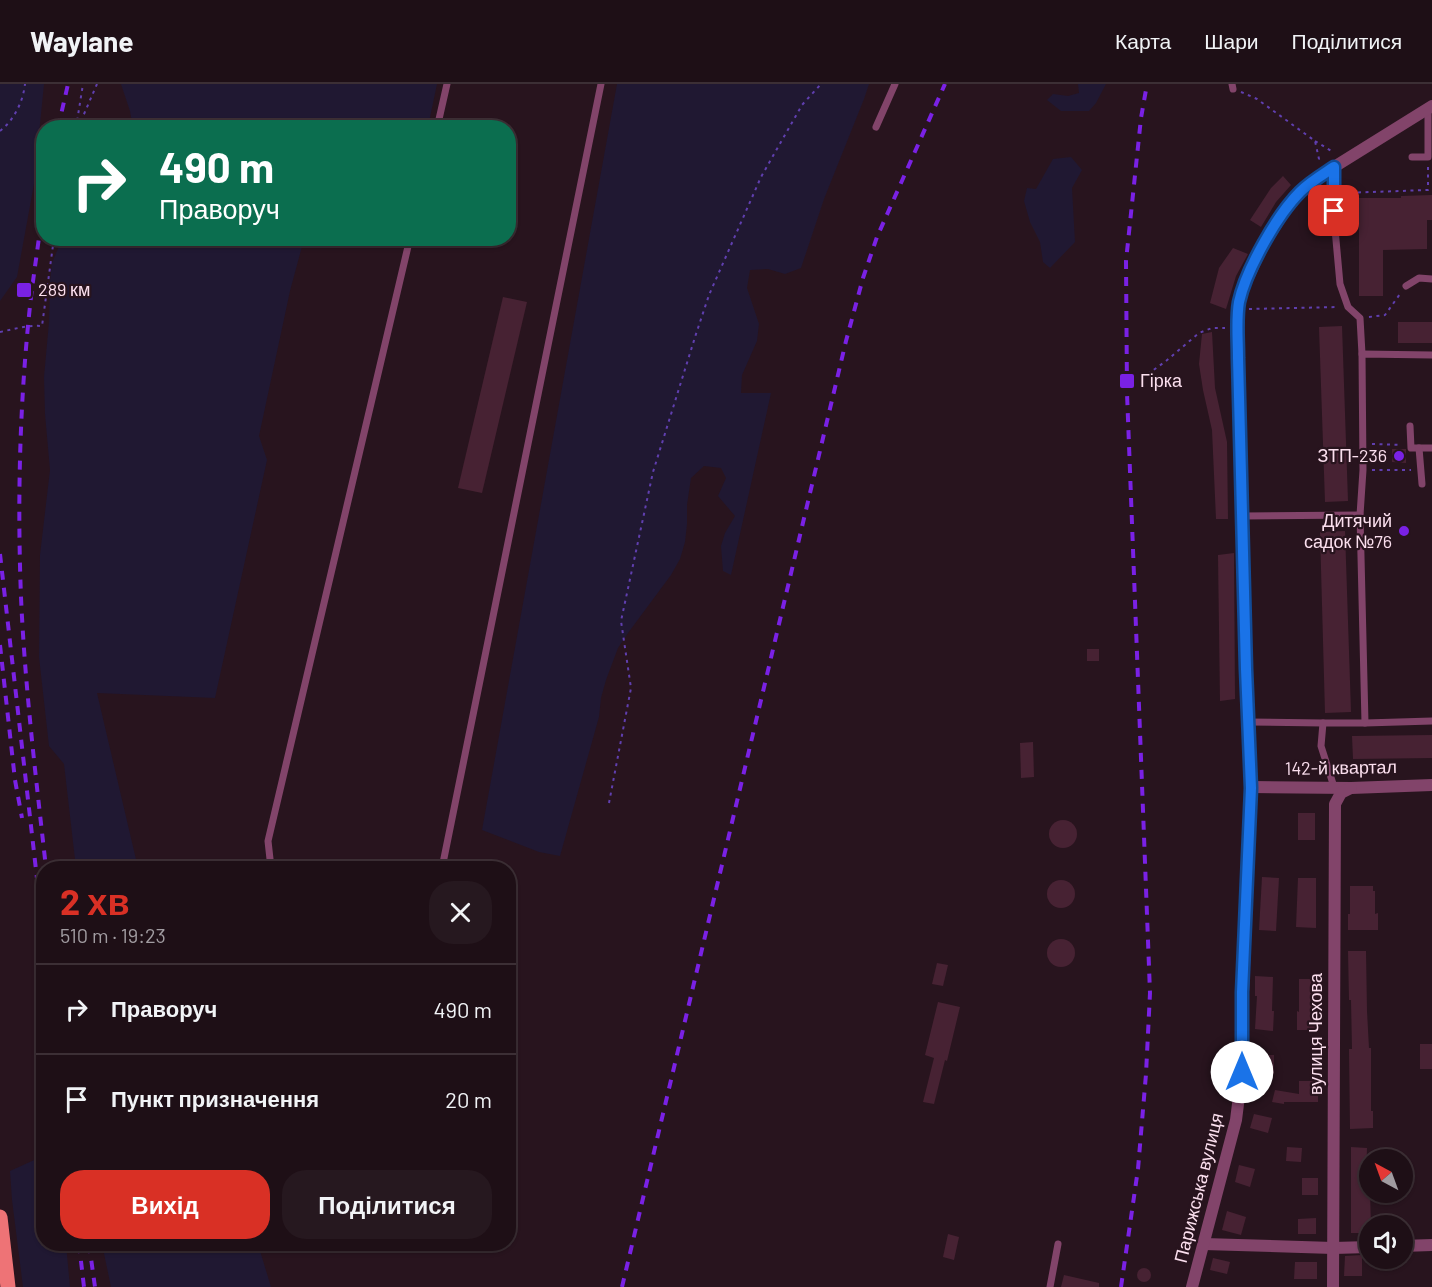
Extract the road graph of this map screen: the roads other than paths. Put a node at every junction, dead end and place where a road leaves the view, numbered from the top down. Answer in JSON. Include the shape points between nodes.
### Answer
{"nodes":[{"id":1,"x":447,"y":84,"type":"edge"},
{"id":2,"x":602,"y":84,"type":"edge"},
{"id":3,"x":895,"y":84,"type":"edge"},
{"id":4,"x":1430,"y":107,"type":"edge"},
{"id":5,"x":439,"y":120,"type":"edge"},
{"id":6,"x":876,"y":127,"type":"dead end"},
{"id":7,"x":1412,"y":157,"type":"dead end"},
{"id":8,"x":1334,"y":167,"type":"junction"},
{"id":9,"x":408,"y":246,"type":"edge"},
{"id":10,"x":1432,"y":279,"type":"edge"},
{"id":11,"x":1406,"y":286,"type":"road end"},
{"id":12,"x":1362,"y":354,"type":"junction"},
{"id":13,"x":1432,"y":356,"type":"edge"},
{"id":14,"x":1410,"y":426,"type":"dead end"},
{"id":15,"x":1415,"y":448,"type":"junction"},
{"id":16,"x":1432,"y":448,"type":"edge"},
{"id":17,"x":1422,"y":484,"type":"dead end"},
{"id":18,"x":1360,"y":515,"type":"junction"},
{"id":19,"x":1242,"y":516,"type":"junction"},
{"id":20,"x":1432,"y":721,"type":"edge"},
{"id":21,"x":1249,"y":722,"type":"junction"},
{"id":22,"x":1323,"y":723,"type":"junction"},
{"id":23,"x":1365,"y":723,"type":"junction"},
{"id":24,"x":1432,"y":785,"type":"edge"},
{"id":25,"x":1334,"y":787,"type":"junction"},
{"id":26,"x":1251,"y":788,"type":"junction"},
{"id":27,"x":1351,"y":788,"type":"junction"},
{"id":28,"x":270,"y":861,"type":"edge"},
{"id":29,"x":443,"y":861,"type":"edge"},
{"id":30,"x":0,"y":1217,"type":"edge"},
{"id":31,"x":1058,"y":1244,"type":"dead end"},
{"id":32,"x":1204,"y":1244,"type":"junction"},
{"id":33,"x":1432,"y":1245,"type":"edge"},
{"id":34,"x":1413,"y":1246,"type":"edge"},
{"id":35,"x":1359,"y":1247,"type":"edge"},
{"id":36,"x":1333,"y":1248,"type":"junction"},
{"id":37,"x":8,"y":1287,"type":"edge"},
{"id":38,"x":1050,"y":1287,"type":"edge"},
{"id":39,"x":1192,"y":1287,"type":"edge"},
{"id":40,"x":1333,"y":1287,"type":"edge"}],
"edges":[{"from":1,"to":5,"type":"lane"},
{"from":2,"to":29,"type":"lane"},
{"from":3,"to":6,"type":"lane"},
{"from":4,"to":7,"type":"lane","via":[[1428,157]]},
{"from":4,"to":8,"type":"street","name":"Парижська вулиця"},
{"from":8,"to":12,"type":"lane","via":[[1340,284],[1348,307],[1360,318]]},
{"from":8,"to":19,"type":"street","name":"Парижська вулиця","via":[[1295,198],[1273,228],[1243,288],[1238,309]]},
{"from":9,"to":28,"type":"lane","via":[[268,841]]},
{"from":10,"to":11,"type":"lane","via":[[1419,278]]},
{"from":12,"to":13,"type":"lane"},
{"from":12,"to":18,"type":"lane"},
{"from":14,"to":15,"type":"lane"},
{"from":15,"to":16,"type":"lane"},
{"from":15,"to":17,"type":"lane"},
{"from":18,"to":19,"type":"lane"},
{"from":18,"to":23,"type":"lane"},
{"from":19,"to":21,"type":"street","name":"Парижська вулиця"},
{"from":20,"to":23,"type":"lane"},
{"from":21,"to":22,"type":"lane"},
{"from":21,"to":26,"type":"street","name":"Парижська вулиця"},
{"from":22,"to":23,"type":"lane"},
{"from":22,"to":25,"type":"lane","via":[[1321,746]]},
{"from":24,"to":27,"type":"street","name":"142-й квартал"},
{"from":25,"to":26,"type":"street","name":"142-й квартал"},
{"from":25,"to":27,"type":"street","name":"142-й квартал"},
{"from":26,"to":32,"type":"street","name":"Парижська вулиця","via":[[1241,1084],[1236,1119]]},
{"from":27,"to":36,"type":"street","name":"вулиця Чехова","via":[[1341,793],[1335,804]]},
{"from":30,"to":37,"type":"main road"},
{"from":31,"to":38,"type":"lane"},
{"from":32,"to":36,"type":"street"},
{"from":32,"to":39,"type":"street","name":"Парижська вулиця"},
{"from":33,"to":34,"type":"street"},
{"from":35,"to":36,"type":"street"},
{"from":36,"to":40,"type":"street","name":"вулиця Чехова"}]}
